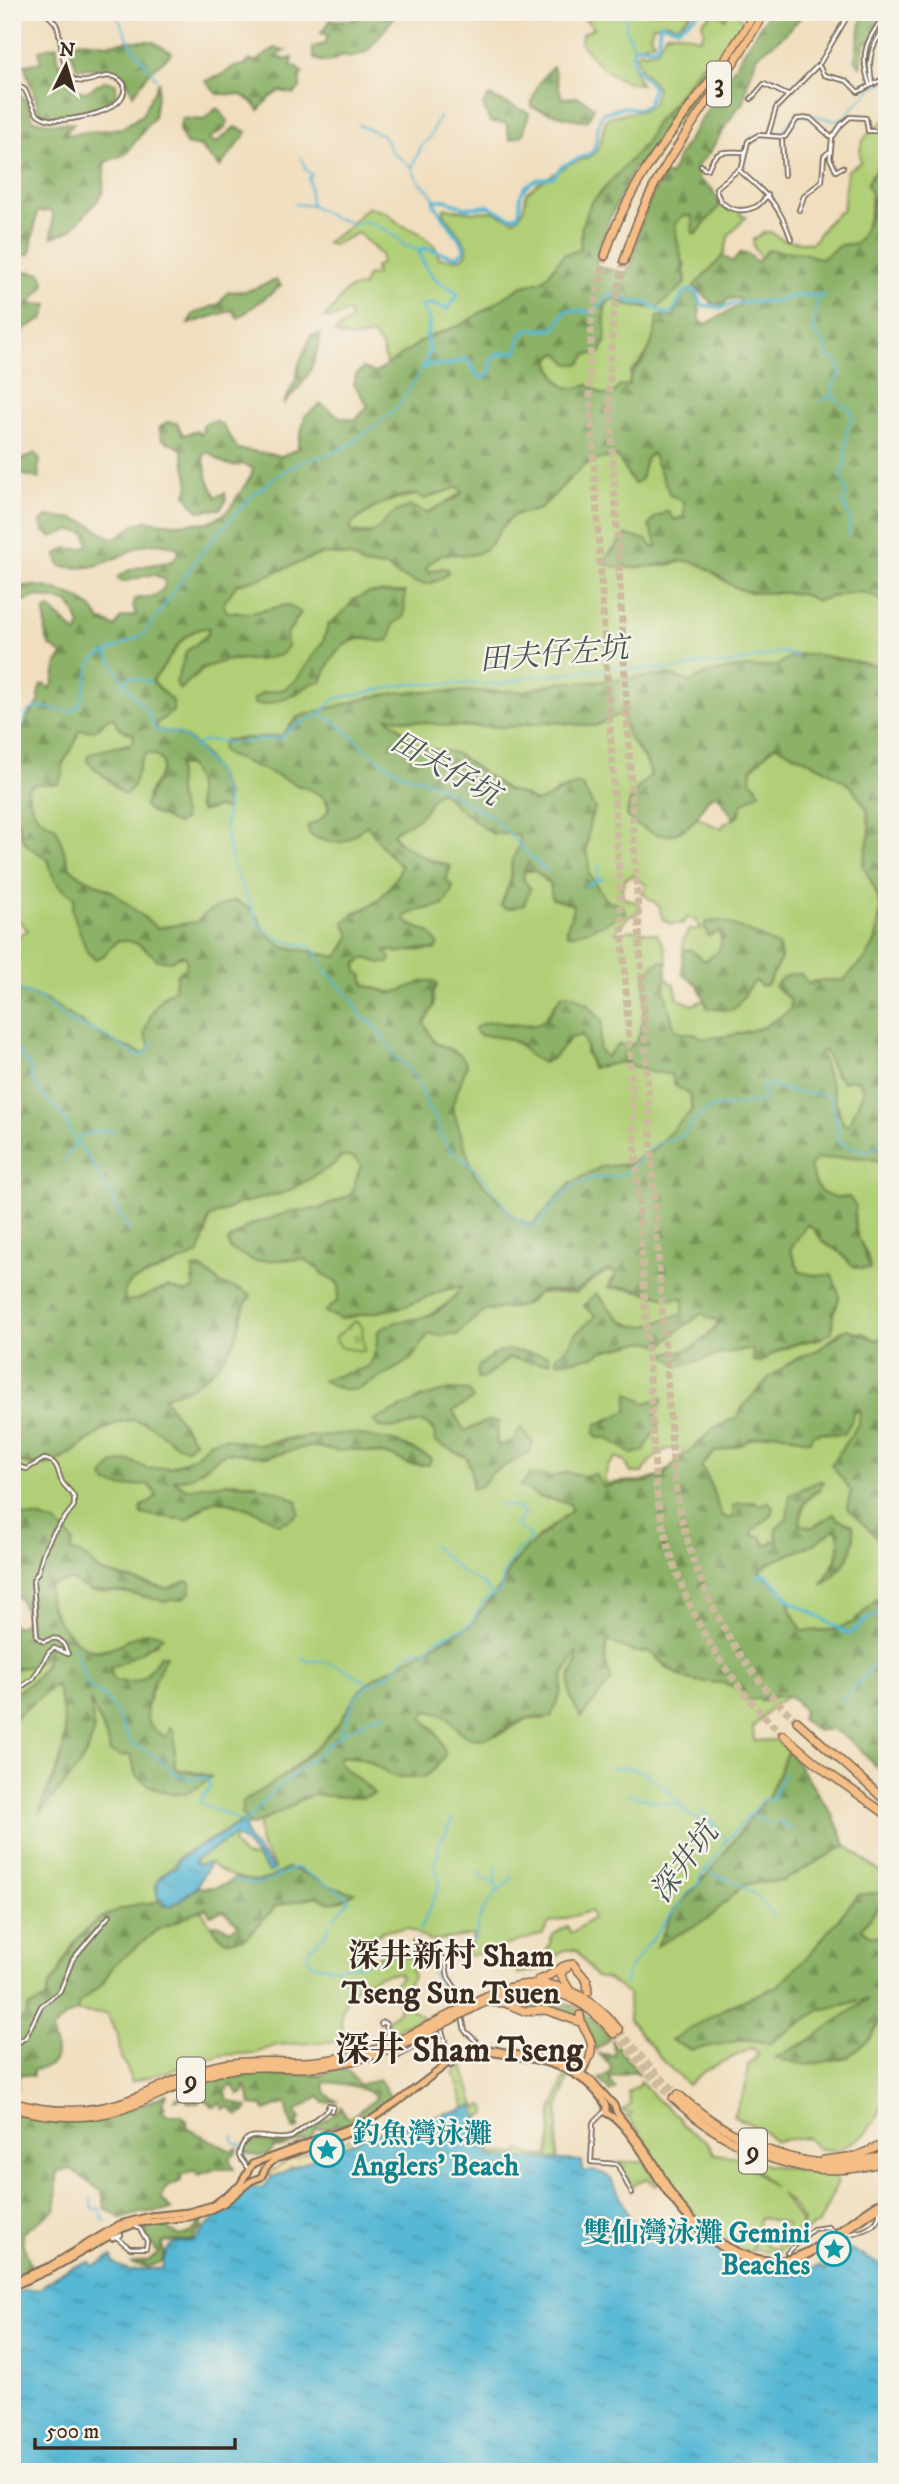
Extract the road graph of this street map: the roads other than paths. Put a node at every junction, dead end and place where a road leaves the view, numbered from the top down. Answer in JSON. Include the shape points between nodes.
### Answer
{"nodes":[{"id":1,"x":44,"y":12,"type":"edge"},
{"id":2,"x":755,"y":12,"type":"edge"},
{"id":3,"x":764,"y":12,"type":"edge"},
{"id":4,"x":797,"y":12,"type":"edge"},
{"id":5,"x":850,"y":12,"type":"edge"},
{"id":6,"x":887,"y":12,"type":"edge"},
{"id":7,"x":803,"y":18,"type":"dead end"},
{"id":8,"x":880,"y":35,"type":"dead end"},
{"id":9,"x":818,"y":65,"type":"junction"},
{"id":10,"x":887,"y":78,"type":"edge"},
{"id":11,"x":12,"y":81,"type":"edge"},
{"id":12,"x":872,"y":85,"type":"junction"},
{"id":13,"x":787,"y":95,"type":"junction"},
{"id":14,"x":751,"y":99,"type":"dead end"},
{"id":15,"x":887,"y":128,"type":"edge"},
{"id":16,"x":768,"y":135,"type":"junction"},
{"id":17,"x":782,"y":138,"type":"junction"},
{"id":18,"x":832,"y":138,"type":"junction"},
{"id":19,"x":744,"y":152,"type":"junction"},
{"id":20,"x":830,"y":152,"type":"junction"},
{"id":21,"x":701,"y":165,"type":"dead end"},
{"id":22,"x":843,"y":167,"type":"dead end"},
{"id":23,"x":739,"y":170,"type":"junction"},
{"id":24,"x":784,"y":175,"type":"dead end"},
{"id":25,"x":768,"y":195,"type":"junction"},
{"id":26,"x":799,"y":210,"type":"dead end"},
{"id":27,"x":791,"y":239,"type":"dead end"},
{"id":28,"x":605,"y":256,"type":"tunnel mouth"},
{"id":29,"x":624,"y":261,"type":"tunnel mouth"},
{"id":30,"x":12,"y":1460,"type":"edge"},
{"id":31,"x":12,"y":1693,"type":"edge"},
{"id":32,"x":797,"y":1721,"type":"tunnel mouth"},
{"id":33,"x":783,"y":1735,"type":"tunnel mouth"},
{"id":34,"x":887,"y":1801,"type":"edge"},
{"id":35,"x":887,"y":1815,"type":"edge"},
{"id":36,"x":110,"y":1915,"type":"dead end"},
{"id":37,"x":414,"y":1940,"type":"dead end"},
{"id":38,"x":578,"y":1969,"type":"junction"},
{"id":39,"x":520,"y":1984,"type":"junction"},
{"id":40,"x":569,"y":1990,"type":"junction"},
{"id":41,"x":586,"y":1991,"type":"tunnel mouth"},
{"id":42,"x":480,"y":2003,"type":"junction"},
{"id":43,"x":583,"y":2006,"type":"junction"},
{"id":44,"x":519,"y":2009,"type":"junction"},
{"id":45,"x":441,"y":2013,"type":"dead end"},
{"id":46,"x":381,"y":2024,"type":"tunnel mouth"},
{"id":47,"x":445,"y":2041,"type":"junction"},
{"id":48,"x":12,"y":2047,"type":"edge"},
{"id":49,"x":477,"y":2051,"type":"junction"},
{"id":50,"x":374,"y":2053,"type":"junction"},
{"id":51,"x":590,"y":2057,"type":"joint"},
{"id":52,"x":449,"y":2064,"type":"junction"},
{"id":53,"x":568,"y":2065,"type":"junction"},
{"id":54,"x":586,"y":2065,"type":"junction"},
{"id":55,"x":580,"y":2074,"type":"junction"},
{"id":56,"x":590,"y":2080,"type":"junction"},
{"id":57,"x":12,"y":2102,"type":"edge"},
{"id":58,"x":12,"y":2108,"type":"edge"},
{"id":59,"x":610,"y":2109,"type":"junction"},
{"id":60,"x":327,"y":2111,"type":"dead end"},
{"id":61,"x":359,"y":2127,"type":"junction"},
{"id":62,"x":887,"y":2143,"type":"edge"},
{"id":63,"x":887,"y":2153,"type":"edge"},
{"id":64,"x":806,"y":2159,"type":"junction"},
{"id":65,"x":887,"y":2160,"type":"edge"},
{"id":66,"x":257,"y":2163,"type":"junction"},
{"id":67,"x":248,"y":2171,"type":"junction"},
{"id":68,"x":264,"y":2172,"type":"junction"},
{"id":69,"x":254,"y":2180,"type":"junction"},
{"id":70,"x":632,"y":2194,"type":"dead end"},
{"id":71,"x":887,"y":2198,"type":"edge"},
{"id":72,"x":887,"y":2203,"type":"edge"},
{"id":73,"x":877,"y":2206,"type":"junction"},
{"id":74,"x":148,"y":2222,"type":"junction"},
{"id":75,"x":132,"y":2225,"type":"junction"},
{"id":76,"x":142,"y":2231,"type":"junction"},
{"id":77,"x":834,"y":2236,"type":"junction"},
{"id":78,"x":116,"y":2237,"type":"dead end"},
{"id":79,"x":787,"y":2253,"type":"dead end"},
{"id":80,"x":12,"y":2285,"type":"edge"}],
"edges":[{"from":1,"to":11,"type":"street","via":[[57,25],[72,77],[82,81],[116,76],[124,84],[125,94],[108,109],[51,120],[35,112],[26,92]]},
{"from":2,"to":28,"type":"highway","number":"3","via":[[642,174],[621,212]]},
{"from":3,"to":29,"type":"highway","number":"3","via":[[668,161]]},
{"from":4,"to":7,"type":"street"},
{"from":5,"to":9,"type":"street"},
{"from":6,"to":12,"type":"street","via":[[864,54]]},
{"from":8,"to":12,"type":"street","via":[[870,61]]},
{"from":9,"to":12,"type":"street","via":[[824,75],[846,81],[858,92]]},
{"from":9,"to":13,"type":"street"},
{"from":10,"to":12,"type":"street"},
{"from":13,"to":14,"type":"street","via":[[764,83]]},
{"from":13,"to":16,"type":"street","via":[[776,108]]},
{"from":15,"to":18,"type":"street","via":[[868,131],[866,118],[850,117]]},
{"from":16,"to":17,"type":"street"},
{"from":16,"to":19,"type":"street","via":[[748,141]]},
{"from":17,"to":18,"type":"street","via":[[803,118],[816,122]]},
{"from":17,"to":24,"type":"street"},
{"from":18,"to":20,"type":"street"},
{"from":19,"to":21,"type":"street","via":[[719,153],[712,157],[708,169]]},
{"from":19,"to":23,"type":"street"},
{"from":20,"to":22,"type":"street","via":[[835,170]]},
{"from":20,"to":26,"type":"street","via":[[824,156],[822,181],[804,196]]},
{"from":23,"to":25,"type":"street"},
{"from":23,"to":25,"type":"street","via":[[717,186],[724,206],[754,208]]},
{"from":25,"to":27,"type":"street"},
{"from":30,"to":31,"type":"street","via":[[26,1469],[44,1458],[52,1461],[75,1502],[53,1533],[32,1587],[37,1637],[44,1642],[60,1639],[68,1654],[54,1648],[49,1651],[37,1675]]},
{"from":32,"to":34,"type":"highway"},
{"from":33,"to":35,"type":"highway"},
{"from":36,"to":48,"type":"street","via":[[73,1959],[61,1992],[41,2006],[26,2037]]},
{"from":37,"to":49,"type":"street","via":[[434,1949],[447,1964],[465,2030],[476,2040]]},
{"from":38,"to":39,"type":"highway","via":[[566,1964],[547,1978]]},
{"from":38,"to":40,"type":"highway","via":[[562,1972]]},
{"from":38,"to":41,"type":"highway","via":[[585,1978]]},
{"from":39,"to":40,"type":"highway","number":"9"},
{"from":39,"to":42,"type":"highway","number":"9","via":[[497,1990]]},
{"from":40,"to":43,"type":"highway","number":"9","via":[[598,2007],[616,2032]]},
{"from":42,"to":43,"type":"highway","number":"9","via":[[535,1990]]},
{"from":42,"to":44,"type":"highway","via":[[501,2002]]},
{"from":42,"to":50,"type":"highway","number":"9","bridge":true,"via":[[411,2041]]},
{"from":43,"to":44,"type":"highway","via":[[527,1993],[519,1997]]},
{"from":44,"to":51,"type":"highway","via":[[540,2009],[577,2019],[592,2041]]},
{"from":45,"to":47,"type":"street"},
{"from":46,"to":47,"type":"street","via":[[386,2024],[396,2057],[420,2044]]},
{"from":47,"to":52,"type":"street"},
{"from":49,"to":52,"type":"main road"},
{"from":49,"to":53,"type":"main road","via":[[504,2051]]},
{"from":49,"to":55,"type":"main road","via":[[553,2064]]},
{"from":50,"to":57,"type":"highway","number":"9","via":[[213,2066],[125,2101],[87,2110],[47,2110]]},
{"from":50,"to":58,"type":"highway","number":"9","via":[[322,2066],[211,2074],[125,2108],[90,2116],[50,2116]]},
{"from":51,"to":54,"type":"main road"},
{"from":52,"to":61,"type":"main road"},
{"from":53,"to":54,"type":"main road"},
{"from":53,"to":55,"type":"main road"},
{"from":54,"to":55,"type":"main road"},
{"from":54,"to":56,"type":"main road"},
{"from":55,"to":56,"type":"main road"},
{"from":55,"to":59,"type":"main road"},
{"from":56,"to":59,"type":"main road"},
{"from":59,"to":70,"type":"street","via":[[593,2123],[591,2162],[617,2164]]},
{"from":59,"to":77,"type":"main road","via":[[648,2152],[680,2205],[723,2243],[769,2260],[793,2257]]},
{"from":60,"to":67,"type":"street","via":[[294,2136],[279,2140],[250,2137],[240,2148],[240,2160]]},
{"from":61,"to":66,"type":"main road"},
{"from":61,"to":68,"type":"main road","via":[[285,2155]]},
{"from":62,"to":64,"type":"highway","via":[[850,2157]]},
{"from":63,"to":64,"type":"highway","number":"9","via":[[844,2164]]},
{"from":64,"to":65,"type":"highway","number":"9","via":[[735,2134],[675,2096],[716,2132],[778,2160],[831,2170]]},
{"from":66,"to":67,"type":"main road"},
{"from":66,"to":68,"type":"main road"},
{"from":67,"to":69,"type":"main road"},
{"from":67,"to":80,"type":"main road","via":[[240,2185],[213,2205],[120,2224]]},
{"from":68,"to":69,"type":"main road"},
{"from":69,"to":74,"type":"main road","via":[[206,2212]]},
{"from":71,"to":73,"type":"main road"},
{"from":72,"to":73,"type":"main road"},
{"from":73,"to":77,"type":"main road"},
{"from":73,"to":77,"type":"street","via":[[879,2217],[873,2226]]},
{"from":74,"to":75,"type":"main road"},
{"from":74,"to":76,"type":"street"},
{"from":75,"to":76,"type":"street"},
{"from":75,"to":80,"type":"main road","via":[[52,2269]]},
{"from":76,"to":78,"type":"street","via":[[148,2243],[143,2250],[126,2246]]},
{"from":77,"to":79,"type":"street","via":[[828,2227],[813,2229]]}]}
